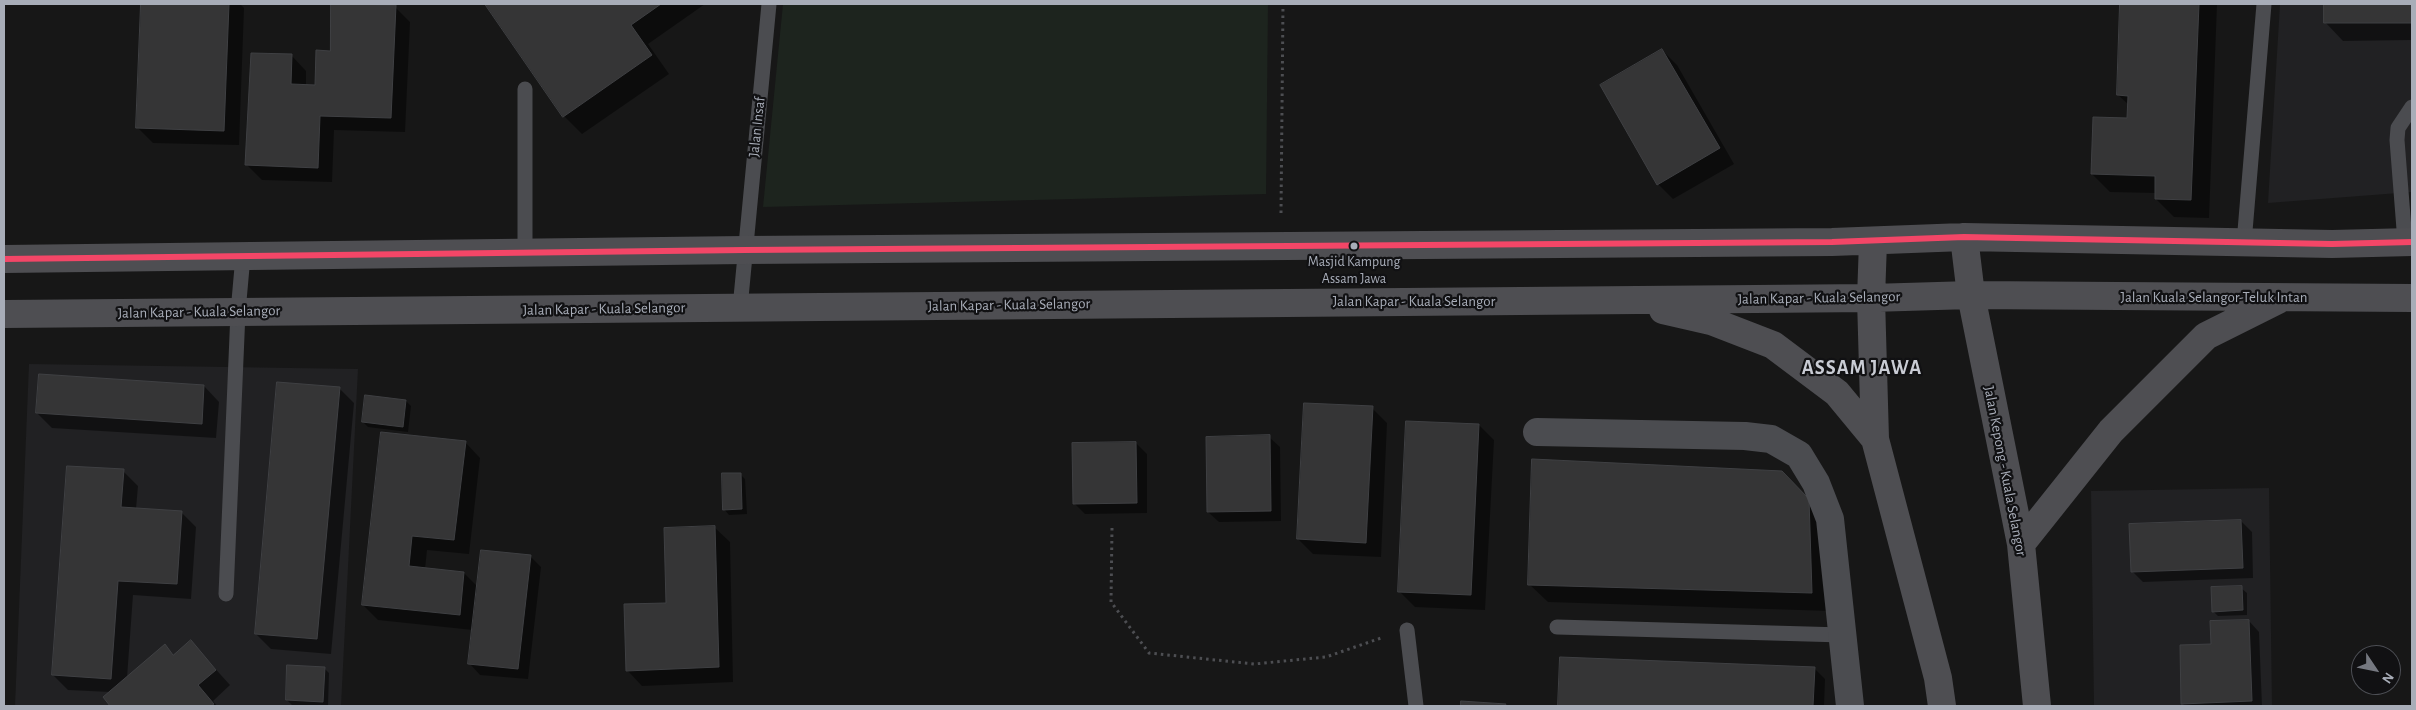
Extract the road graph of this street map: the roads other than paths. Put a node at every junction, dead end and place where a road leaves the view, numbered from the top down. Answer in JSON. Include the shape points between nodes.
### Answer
{"nodes":[{"id":1,"x":769,"y":4,"type":"edge"},
{"id":2,"x":2264,"y":4,"type":"edge"},
{"id":3,"x":526,"y":89,"type":"dead end"},
{"id":4,"x":2412,"y":107,"type":"edge"},
{"id":5,"x":1964,"y":238,"type":"junction"},
{"id":6,"x":1873,"y":242,"type":"junction"},
{"id":7,"x":2244,"y":242,"type":"junction"},
{"id":8,"x":2409,"y":242,"type":"edge"},
{"id":9,"x":744,"y":250,"type":"junction"},
{"id":10,"x":525,"y":253,"type":"junction"},
{"id":11,"x":243,"y":256,"type":"junction"},
{"id":12,"x":4,"y":259,"type":"edge"},
{"id":13,"x":1971,"y":295,"type":"junction"},
{"id":14,"x":2015,"y":296,"type":"joint"},
{"id":15,"x":1871,"y":298,"type":"junction"},
{"id":16,"x":2282,"y":298,"type":"junction"},
{"id":17,"x":2412,"y":298,"type":"edge"},
{"id":18,"x":1615,"y":300,"type":"junction"},
{"id":19,"x":740,"y":308,"type":"junction"},
{"id":20,"x":238,"y":312,"type":"junction"},
{"id":21,"x":4,"y":314,"type":"edge"},
{"id":22,"x":1537,"y":432,"type":"dead end"},
{"id":23,"x":1875,"y":439,"type":"junction"},
{"id":24,"x":2021,"y":544,"type":"junction"},
{"id":25,"x":226,"y":594,"type":"dead end"},
{"id":26,"x":1557,"y":627,"type":"dead end"},
{"id":27,"x":1407,"y":630,"type":"road end"},
{"id":28,"x":1843,"y":635,"type":"junction"},
{"id":29,"x":1416,"y":706,"type":"edge"},
{"id":30,"x":1850,"y":706,"type":"edge"},
{"id":31,"x":1942,"y":706,"type":"edge"},
{"id":32,"x":2037,"y":706,"type":"edge"}],
"edges":[{"from":1,"to":9,"type":"lane","name":"Jalan Insaf"},
{"from":2,"to":7,"type":"lane"},
{"from":3,"to":10,"type":"lane"},
{"from":4,"to":8,"type":"lane","via":[[2398,128],[2397,140]]},
{"from":5,"to":6,"type":"highway"},
{"from":5,"to":7,"type":"highway"},
{"from":5,"to":13,"type":"highway","name":"Jalan Kepong - Kuala Selangor"},
{"from":6,"to":9,"type":"highway"},
{"from":6,"to":15,"type":"highway"},
{"from":7,"to":8,"type":"highway"},
{"from":9,"to":10,"type":"highway"},
{"from":9,"to":19,"type":"lane","name":"Jalan Insaf"},
{"from":10,"to":11,"type":"highway"},
{"from":11,"to":12,"type":"highway"},
{"from":11,"to":20,"type":"lane"},
{"from":13,"to":14,"type":"highway","name":"Jalan Kapar - Kuala Selangor"},
{"from":13,"to":15,"type":"highway","name":"Jalan Kapar - Kuala Selangor"},
{"from":13,"to":24,"type":"highway","name":"Jalan Kepong - Kuala Selangor"},
{"from":14,"to":16,"type":"highway","name":"Jalan Kuala Selangor-Teluk Intan"},
{"from":15,"to":18,"type":"highway","name":"Jalan Kapar - Kuala Selangor"},
{"from":15,"to":23,"type":"highway"},
{"from":16,"to":17,"type":"highway","name":"Jalan Kuala Selangor-Teluk Intan"},
{"from":16,"to":24,"type":"highway","via":[[2206,336],[2111,431]]},
{"from":18,"to":19,"type":"highway","name":"Jalan Kapar - Kuala Selangor"},
{"from":18,"to":23,"type":"highway","via":[[1711,321],[1773,346],[1837,393]]},
{"from":19,"to":20,"type":"highway","name":"Jalan Kapar - Kuala Selangor"},
{"from":20,"to":21,"type":"highway","name":"Jalan Kapar - Kuala Selangor"},
{"from":20,"to":25,"type":"lane"},
{"from":22,"to":28,"type":"street","via":[[1745,436],[1772,439],[1798,455],[1816,483],[1830,519]]},
{"from":23,"to":31,"type":"highway","via":[[1938,678]]},
{"from":24,"to":32,"type":"highway","name":"Jalan Kepong - Kuala Selangor"},
{"from":26,"to":28,"type":"lane"},
{"from":27,"to":29,"type":"lane"},
{"from":28,"to":30,"type":"street"}]}
